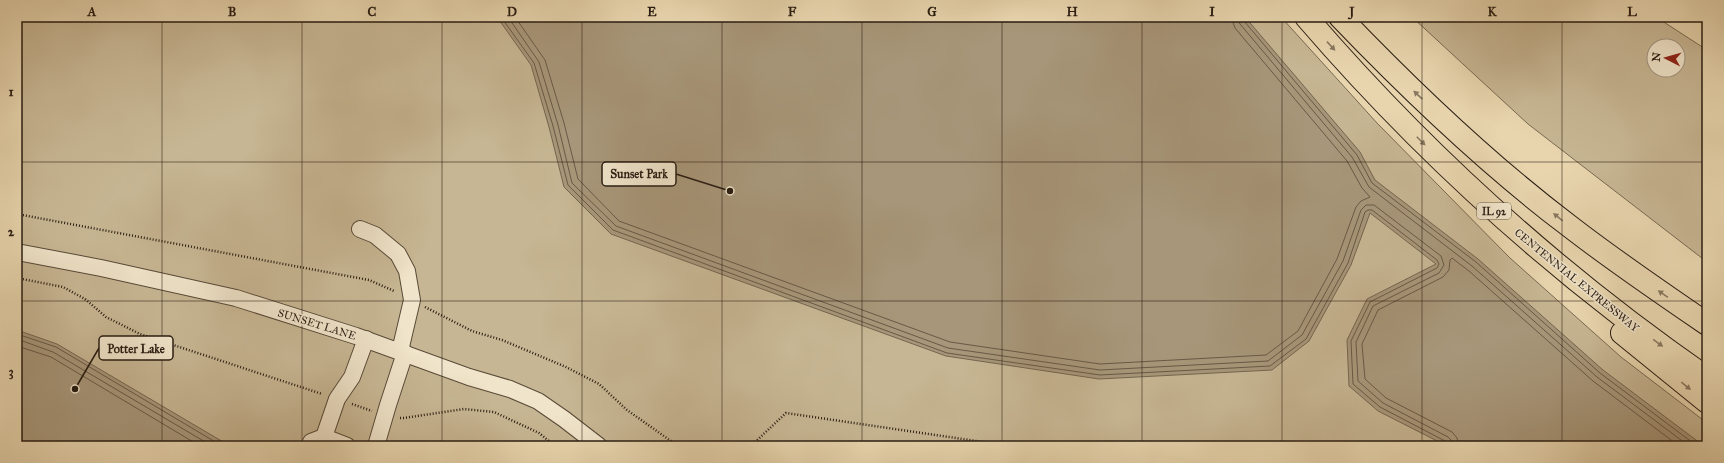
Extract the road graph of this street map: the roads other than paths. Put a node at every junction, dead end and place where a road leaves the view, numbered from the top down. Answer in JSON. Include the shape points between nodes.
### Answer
{"nodes":[{"id":1,"x":1306,"y":17,"type":"edge"},
{"id":2,"x":1340,"y":17,"type":"edge"},
{"id":3,"x":360,"y":229,"type":"dead end"},
{"id":4,"x":1535,"y":246,"type":"junction"},
{"id":5,"x":17,"y":252,"type":"edge"},
{"id":6,"x":1707,"y":324,"type":"edge"},
{"id":7,"x":366,"y":339,"type":"junction"},
{"id":8,"x":402,"y":352,"type":"junction"},
{"id":9,"x":1707,"y":378,"type":"edge"},
{"id":10,"x":1707,"y":402,"type":"edge"},
{"id":11,"x":325,"y":441,"type":"edge"},
{"id":12,"x":309,"y":446,"type":"edge"},
{"id":13,"x":347,"y":446,"type":"edge"},
{"id":14,"x":376,"y":446,"type":"edge"},
{"id":15,"x":598,"y":446,"type":"edge"}],
"edges":[{"from":1,"to":4,"type":"highway","name":"CENTENNIAL EXPRESSWAY","number":"IL 92","one_way":true,"via":[[1447,168]]},
{"from":6,"to":2,"type":"highway","one_way":true,"via":[[1597,247],[1522,189],[1412,91]]},
{"from":3,"to":8,"type":"lane","via":[[375,235],[398,254],[407,271],[412,300]]},
{"from":4,"to":9,"type":"highway","name":"CENTENNIAL EXPRESSWAY","number":"IL 92","one_way":true,"via":[[1628,321]]},
{"from":4,"to":10,"type":"highway","one_way":true,"via":[[1631,341]]},
{"from":5,"to":7,"type":"lane","name":"SUNSET LANE","via":[[236,298]]},
{"from":7,"to":8,"type":"lane","name":"SUNSET LANE"},
{"from":7,"to":11,"type":"lane","via":[[352,377],[337,399]]},
{"from":8,"to":14,"type":"lane"},
{"from":8,"to":15,"type":"lane","name":"SUNSET LANE","via":[[538,401]]},
{"from":11,"to":12,"type":"lane","via":[[311,442]]},
{"from":11,"to":13,"type":"lane"}]}
